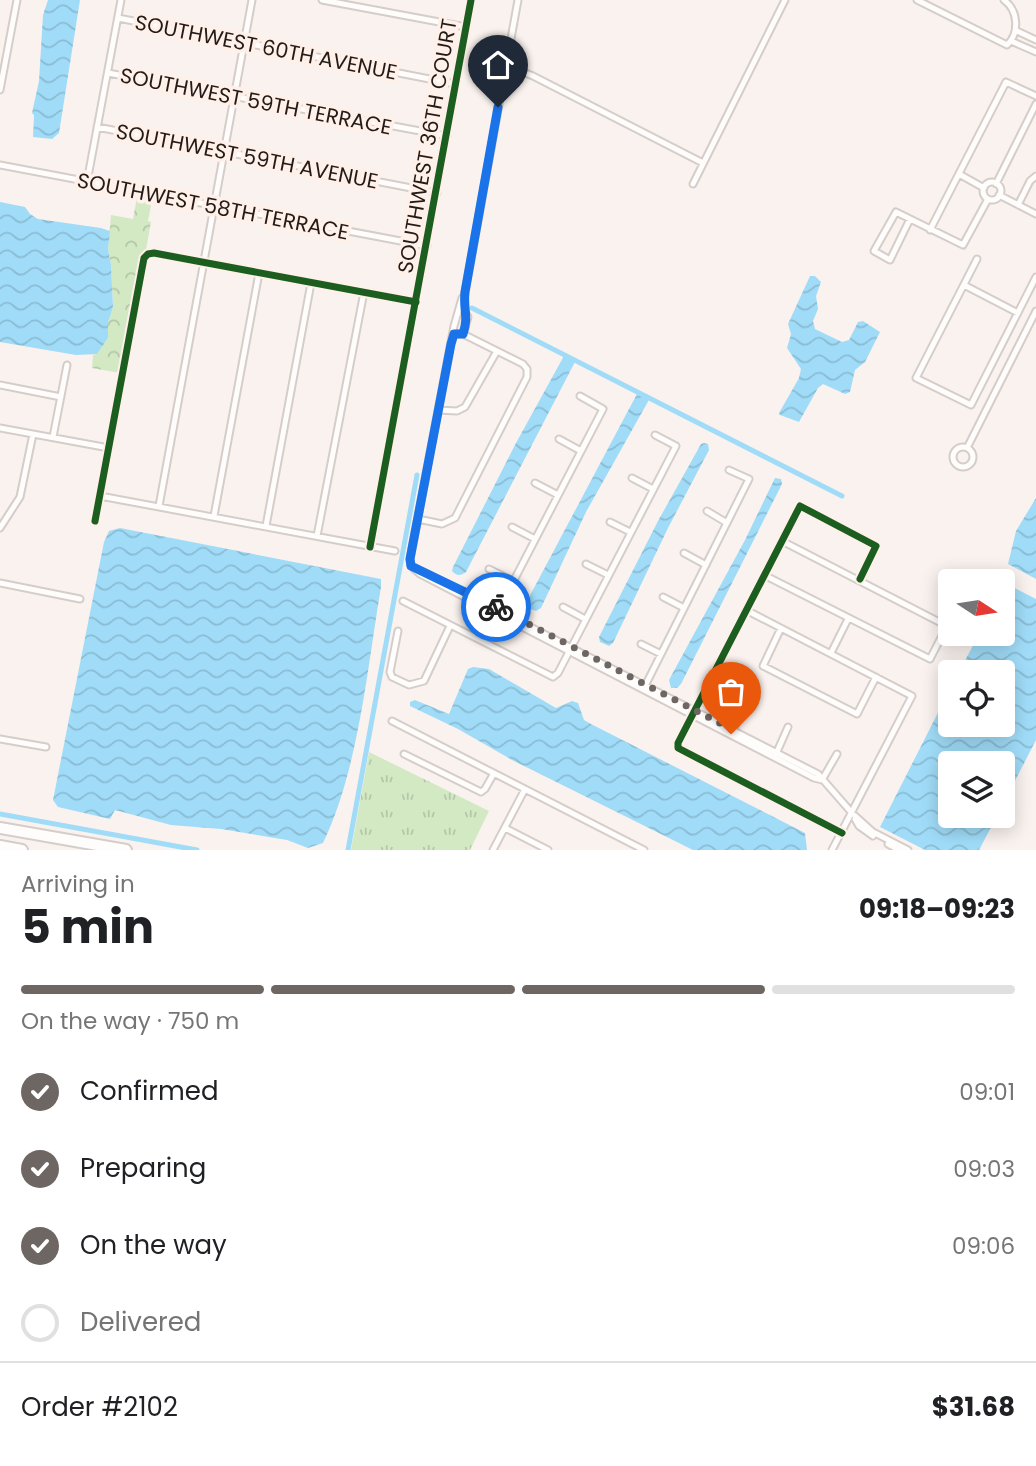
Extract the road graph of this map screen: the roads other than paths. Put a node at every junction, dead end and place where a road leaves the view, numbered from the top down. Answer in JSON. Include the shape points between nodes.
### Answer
{"nodes":[{"id":1,"x":17,"y":0,"type":"edge"},
{"id":2,"x":121,"y":0,"type":"edge"},
{"id":3,"x":252,"y":0,"type":"edge"},
{"id":4,"x":321,"y":0,"type":"edge"},
{"id":5,"x":471,"y":0,"type":"edge"},
{"id":6,"x":518,"y":0,"type":"edge"},
{"id":7,"x":785,"y":0,"type":"edge"},
{"id":8,"x":917,"y":0,"type":"edge"},
{"id":9,"x":1004,"y":0,"type":"edge"},
{"id":10,"x":118,"y":18,"type":"junction"},
{"id":11,"x":466,"y":27,"type":"junction"},
{"id":12,"x":1017,"y":31,"type":"junction"},
{"id":13,"x":1033,"y":38,"type":"edge"},
{"id":14,"x":1011,"y":41,"type":"junction"},
{"id":15,"x":245,"y":42,"type":"junction"},
{"id":16,"x":1025,"y":47,"type":"junction"},
{"id":17,"x":1036,"y":52,"type":"edge"},
{"id":18,"x":506,"y":65,"type":"junction"},
{"id":19,"x":108,"y":73,"type":"junction"},
{"id":20,"x":455,"y":84,"type":"junction"},
{"id":21,"x":0,"y":90,"type":"edge"},
{"id":22,"x":1036,"y":96,"type":"edge"},
{"id":23,"x":235,"y":97,"type":"junction"},
{"id":24,"x":1036,"y":104,"type":"edge"},
{"id":25,"x":97,"y":127,"type":"junction"},
{"id":26,"x":447,"y":136,"type":"junction"},
{"id":27,"x":225,"y":151,"type":"junction"},
{"id":28,"x":703,"y":163,"type":"junction"},
{"id":29,"x":0,"y":165,"type":"edge"},
{"id":30,"x":959,"y":174,"type":"junction"},
{"id":31,"x":1036,"y":177,"type":"edge"},
{"id":32,"x":87,"y":182,"type":"junction"},
{"id":33,"x":693,"y":184,"type":"dead end"},
{"id":34,"x":996,"y":184,"type":"junction"},
{"id":35,"x":984,"y":188,"type":"junction"},
{"id":36,"x":437,"y":193,"type":"junction"},
{"id":37,"x":999,"y":195,"type":"junction"},
{"id":38,"x":988,"y":199,"type":"junction"},
{"id":39,"x":1018,"y":205,"type":"junction"},
{"id":40,"x":214,"y":206,"type":"junction"},
{"id":41,"x":1036,"y":214,"type":"edge"},
{"id":42,"x":911,"y":219,"type":"junction"},
{"id":43,"x":930,"y":230,"type":"junction"},
{"id":44,"x":427,"y":246,"type":"junction"},
{"id":45,"x":977,"y":259,"type":"dead end"},
{"id":46,"x":203,"y":262,"type":"junction"},
{"id":47,"x":259,"y":273,"type":"junction"},
{"id":48,"x":1036,"y":277,"type":"edge"},
{"id":49,"x":311,"y":283,"type":"junction"},
{"id":50,"x":964,"y":285,"type":"junction"},
{"id":51,"x":364,"y":292,"type":"junction"},
{"id":52,"x":465,"y":292,"type":"junction"},
{"id":53,"x":415,"y":302,"type":"junction"},
{"id":54,"x":1036,"y":311,"type":"edge"},
{"id":55,"x":1018,"y":313,"type":"junction"},
{"id":56,"x":457,"y":317,"type":"junction"},
{"id":57,"x":464,"y":330,"type":"junction"},
{"id":58,"x":454,"y":334,"type":"junction"},
{"id":59,"x":497,"y":351,"type":"junction"},
{"id":60,"x":67,"y":365,"type":"dead end"},
{"id":61,"x":0,"y":385,"type":"edge"},
{"id":62,"x":580,"y":396,"type":"dead end"},
{"id":63,"x":61,"y":397,"type":"junction"},
{"id":64,"x":438,"y":410,"type":"junction"},
{"id":65,"x":0,"y":428,"type":"edge"},
{"id":66,"x":33,"y":434,"type":"junction"},
{"id":67,"x":655,"y":435,"type":"dead end"},
{"id":68,"x":53,"y":437,"type":"junction"},
{"id":69,"x":559,"y":439,"type":"dead end"},
{"id":70,"x":109,"y":448,"type":"junction"},
{"id":71,"x":967,"y":448,"type":"dead end"},
{"id":72,"x":581,"y":451,"type":"junction"},
{"id":73,"x":729,"y":470,"type":"dead end"},
{"id":74,"x":632,"y":478,"type":"dead end"},
{"id":75,"x":535,"y":483,"type":"dead end"},
{"id":76,"x":653,"y":489,"type":"junction"},
{"id":77,"x":558,"y":495,"type":"junction"},
{"id":78,"x":100,"y":496,"type":"junction"},
{"id":79,"x":159,"y":506,"type":"junction"},
{"id":80,"x":707,"y":511,"type":"dead end"},
{"id":81,"x":214,"y":516,"type":"junction"},
{"id":82,"x":418,"y":519,"type":"junction"},
{"id":83,"x":95,"y":521,"type":"dead end"},
{"id":84,"x":610,"y":522,"type":"dead end"},
{"id":85,"x":727,"y":523,"type":"junction"},
{"id":86,"x":266,"y":526,"type":"junction"},
{"id":87,"x":0,"y":527,"type":"edge"},
{"id":88,"x":512,"y":527,"type":"dead end"},
{"id":89,"x":631,"y":532,"type":"junction"},
{"id":90,"x":317,"y":536,"type":"junction"},
{"id":91,"x":535,"y":539,"type":"junction"},
{"id":92,"x":782,"y":541,"type":"junction"},
{"id":93,"x":370,"y":547,"type":"junction"},
{"id":94,"x":394,"y":551,"type":"dead end"},
{"id":95,"x":684,"y":554,"type":"dead end"},
{"id":96,"x":586,"y":564,"type":"dead end"},
{"id":97,"x":706,"y":565,"type":"junction"},
{"id":98,"x":489,"y":569,"type":"dead end"},
{"id":99,"x":608,"y":575,"type":"junction"},
{"id":100,"x":764,"y":576,"type":"junction"},
{"id":101,"x":860,"y":579,"type":"junction"},
{"id":102,"x":513,"y":581,"type":"junction"},
{"id":103,"x":0,"y":583,"type":"edge"},
{"id":104,"x":663,"y":597,"type":"dead end"},
{"id":105,"x":80,"y":599,"type":"dead end"},
{"id":106,"x":403,"y":601,"type":"dead end"},
{"id":107,"x":563,"y":607,"type":"dead end"},
{"id":108,"x":684,"y":608,"type":"junction"},
{"id":109,"x":746,"y":610,"type":"junction"},
{"id":110,"x":498,"y":611,"type":"junction"},
{"id":111,"x":585,"y":619,"type":"junction"},
{"id":112,"x":848,"y":619,"type":"junction"},
{"id":113,"x":450,"y":626,"type":"junction"},
{"id":114,"x":781,"y":628,"type":"junction"},
{"id":115,"x":398,"y":631,"type":"dead end"},
{"id":116,"x":641,"y":643,"type":"dead end"},
{"id":117,"x":570,"y":648,"type":"junction"},
{"id":118,"x":831,"y":653,"type":"junction"},
{"id":119,"x":661,"y":654,"type":"junction"},
{"id":120,"x":876,"y":677,"type":"junction"},
{"id":121,"x":644,"y":687,"type":"junction"},
{"id":122,"x":746,"y":705,"type":"dead end"},
{"id":123,"x":694,"y":712,"type":"junction"},
{"id":124,"x":391,"y":721,"type":"dead end"},
{"id":125,"x":788,"y":727,"type":"dead end"},
{"id":126,"x":732,"y":732,"type":"junction"},
{"id":127,"x":0,"y":738,"type":"edge"},
{"id":128,"x":46,"y":747,"type":"dead end"},
{"id":129,"x":404,"y":754,"type":"dead end"},
{"id":130,"x":776,"y":754,"type":"junction"},
{"id":131,"x":837,"y":754,"type":"dead end"},
{"id":132,"x":494,"y":773,"type":"junction"},
{"id":133,"x":822,"y":779,"type":"junction"},
{"id":134,"x":525,"y":789,"type":"junction"},
{"id":135,"x":852,"y":813,"type":"junction"},
{"id":136,"x":0,"y":828,"type":"edge"},
{"id":137,"x":505,"y":828,"type":"junction"},
{"id":138,"x":842,"y":833,"type":"junction"},
{"id":139,"x":0,"y":846,"type":"edge"},
{"id":140,"x":22,"y":850,"type":"edge"},
{"id":141,"x":126,"y":850,"type":"edge"},
{"id":142,"x":493,"y":850,"type":"edge"},
{"id":143,"x":548,"y":850,"type":"edge"},
{"id":144,"x":644,"y":850,"type":"edge"},
{"id":145,"x":832,"y":850,"type":"edge"},
{"id":146,"x":899,"y":850,"type":"edge"},
{"id":147,"x":908,"y":850,"type":"edge"}],
"edges":[{"from":1,"to":21,"type":"street"},
{"from":2,"to":10,"type":"street"},
{"from":3,"to":15,"type":"street"},
{"from":4,"to":11,"type":"street"},
{"from":5,"to":11,"type":"street","name":"SOUTHWEST 36TH COURT"},
{"from":6,"to":18,"type":"street"},
{"from":7,"to":28,"type":"street"},
{"from":8,"to":14,"type":"street","via":[[1003,44]]},
{"from":9,"to":12,"type":"street"},
{"from":10,"to":15,"type":"street","name":"SOUTHWEST 60TH AVENUE"},
{"from":10,"to":19,"type":"street"},
{"from":11,"to":20,"type":"street","name":"SOUTHWEST 36TH COURT"},
{"from":12,"to":13,"type":"street"},
{"from":12,"to":14,"type":"street"},
{"from":13,"to":16,"type":"street"},
{"from":14,"to":16,"type":"street"},
{"from":15,"to":20,"type":"street","name":"SOUTHWEST 60TH AVENUE"},
{"from":15,"to":23,"type":"street"},
{"from":16,"to":17,"type":"street"},
{"from":18,"to":28,"type":"street"},
{"from":18,"to":52,"type":"street"},
{"from":19,"to":23,"type":"street","name":"SOUTHWEST 59TH TERRACE"},
{"from":19,"to":25,"type":"street"},
{"from":20,"to":26,"type":"street","name":"SOUTHWEST 36TH COURT"},
{"from":22,"to":30,"type":"street","via":[[1006,82]]},
{"from":23,"to":26,"type":"street","name":"SOUTHWEST 59TH TERRACE"},
{"from":23,"to":27,"type":"street"},
{"from":24,"to":34,"type":"street"},
{"from":25,"to":27,"type":"street","name":"SOUTHWEST 59TH AVENUE"},
{"from":25,"to":32,"type":"street"},
{"from":26,"to":36,"type":"street","name":"SOUTHWEST 36TH COURT"},
{"from":27,"to":36,"type":"street","name":"SOUTHWEST 59TH AVENUE"},
{"from":27,"to":40,"type":"street"},
{"from":28,"to":33,"type":"street"},
{"from":29,"to":32,"type":"street","name":"SOUTHWEST 58TH TERRACE"},
{"from":30,"to":35,"type":"street"},
{"from":30,"to":43,"type":"street"},
{"from":31,"to":39,"type":"street"},
{"from":32,"to":40,"type":"street","name":"SOUTHWEST 58TH TERRACE"},
{"from":34,"to":35,"type":"street"},
{"from":34,"to":37,"type":"street"},
{"from":35,"to":38,"type":"street"},
{"from":36,"to":44,"type":"street","name":"SOUTHWEST 36TH COURT"},
{"from":37,"to":38,"type":"street"},
{"from":37,"to":39,"type":"street"},
{"from":38,"to":43,"type":"street","via":[[966,242],[960,245]]},
{"from":39,"to":41,"type":"street"},
{"from":40,"to":44,"type":"street","name":"SOUTHWEST 58TH TERRACE"},
{"from":40,"to":46,"type":"street"},
{"from":42,"to":42,"type":"street","via":[[895,212],[874,251],[890,260]]},
{"from":42,"to":43,"type":"street"},
{"from":44,"to":53,"type":"street","name":"SOUTHWEST 36TH COURT"},
{"from":45,"to":50,"type":"street"},
{"from":46,"to":47,"type":"street"},
{"from":46,"to":70,"type":"street","via":[[154,253],[145,258]]},
{"from":46,"to":79,"type":"street"},
{"from":47,"to":49,"type":"street"},
{"from":47,"to":81,"type":"street"},
{"from":48,"to":55,"type":"street"},
{"from":49,"to":51,"type":"street"},
{"from":49,"to":86,"type":"street"},
{"from":50,"to":55,"type":"street"},
{"from":50,"to":55,"type":"street","via":[[916,378],[971,405]]},
{"from":51,"to":53,"type":"street"},
{"from":51,"to":90,"type":"street"},
{"from":52,"to":56,"type":"street"},
{"from":52,"to":57,"type":"street","via":[[463,309],[468,317]]},
{"from":53,"to":93,"type":"street","name":"SOUTHWEST 36TH COURT"},
{"from":54,"to":71,"type":"street"},
{"from":56,"to":57,"type":"street"},
{"from":56,"to":58,"type":"street"},
{"from":57,"to":58,"type":"street"},
{"from":57,"to":59,"type":"street"},
{"from":58,"to":64,"type":"street"},
{"from":59,"to":64,"type":"street","via":[[465,407]]},
{"from":59,"to":82,"type":"street","via":[[523,364],[527,377],[455,517],[442,524]]},
{"from":60,"to":63,"type":"street"},
{"from":61,"to":63,"type":"street"},
{"from":62,"to":72,"type":"street","via":[[603,409]]},
{"from":63,"to":68,"type":"street"},
{"from":64,"to":82,"type":"street"},
{"from":65,"to":66,"type":"street"},
{"from":66,"to":68,"type":"street"},
{"from":66,"to":87,"type":"street","via":[[20,497]]},
{"from":67,"to":76,"type":"street","via":[[676,446]]},
{"from":68,"to":70,"type":"street"},
{"from":69,"to":72,"type":"street"},
{"from":70,"to":78,"type":"street"},
{"from":72,"to":77,"type":"street"},
{"from":73,"to":85,"type":"street","via":[[749,479]]},
{"from":74,"to":76,"type":"street"},
{"from":75,"to":77,"type":"street"},
{"from":76,"to":89,"type":"street"},
{"from":77,"to":91,"type":"street"},
{"from":78,"to":79,"type":"street"},
{"from":78,"to":83,"type":"street"},
{"from":79,"to":81,"type":"street"},
{"from":80,"to":85,"type":"street"},
{"from":81,"to":86,"type":"street"},
{"from":82,"to":110,"type":"street","via":[[411,566]]},
{"from":84,"to":89,"type":"street"},
{"from":85,"to":97,"type":"street"},
{"from":86,"to":90,"type":"street"},
{"from":88,"to":91,"type":"street"},
{"from":89,"to":99,"type":"street"},
{"from":90,"to":93,"type":"street"},
{"from":91,"to":102,"type":"street"},
{"from":92,"to":100,"type":"street"},
{"from":92,"to":101,"type":"street"},
{"from":92,"to":101,"type":"street","via":[[800,506],[876,546]]},
{"from":93,"to":94,"type":"street"},
{"from":95,"to":97,"type":"street"},
{"from":96,"to":99,"type":"street"},
{"from":97,"to":108,"type":"street"},
{"from":98,"to":102,"type":"street"},
{"from":99,"to":111,"type":"street"},
{"from":100,"to":109,"type":"street"},
{"from":100,"to":112,"type":"street"},
{"from":101,"to":112,"type":"street","via":[[947,626],[930,659]]},
{"from":102,"to":110,"type":"street"},
{"from":103,"to":105,"type":"street"},
{"from":104,"to":108,"type":"street"},
{"from":106,"to":113,"type":"street"},
{"from":107,"to":111,"type":"street"},
{"from":108,"to":119,"type":"street"},
{"from":109,"to":114,"type":"street"},
{"from":109,"to":123,"type":"street"},
{"from":110,"to":117,"type":"street"},
{"from":111,"to":117,"type":"street"},
{"from":112,"to":118,"type":"street"},
{"from":113,"to":115,"type":"street","via":[[424,681],[409,685],[392,677],[390,671]]},
{"from":113,"to":117,"type":"street","via":[[553,677]]},
{"from":114,"to":118,"type":"street"},
{"from":114,"to":120,"type":"street","via":[[763,666],[857,714]]},
{"from":116,"to":119,"type":"street"},
{"from":117,"to":121,"type":"street"},
{"from":118,"to":120,"type":"street"},
{"from":119,"to":121,"type":"street"},
{"from":120,"to":135,"type":"street","via":[[912,696]]},
{"from":121,"to":123,"type":"street"},
{"from":122,"to":126,"type":"street"},
{"from":123,"to":126,"type":"street"},
{"from":123,"to":138,"type":"street","via":[[678,748]]},
{"from":124,"to":132,"type":"street"},
{"from":125,"to":130,"type":"street"},
{"from":126,"to":130,"type":"street"},
{"from":127,"to":128,"type":"street"},
{"from":129,"to":132,"type":"street","via":[[481,792]]},
{"from":130,"to":133,"type":"street"},
{"from":131,"to":133,"type":"street"},
{"from":132,"to":134,"type":"street"},
{"from":133,"to":135,"type":"street"},
{"from":134,"to":137,"type":"street"},
{"from":134,"to":144,"type":"street"},
{"from":135,"to":138,"type":"street"},
{"from":135,"to":146,"type":"street","via":[[859,826]]},
{"from":135,"to":147,"type":"street"},
{"from":136,"to":141,"type":"highway"},
{"from":137,"to":142,"type":"street"},
{"from":137,"to":143,"type":"street"},
{"from":138,"to":145,"type":"street"},
{"from":139,"to":140,"type":"highway"}]}
